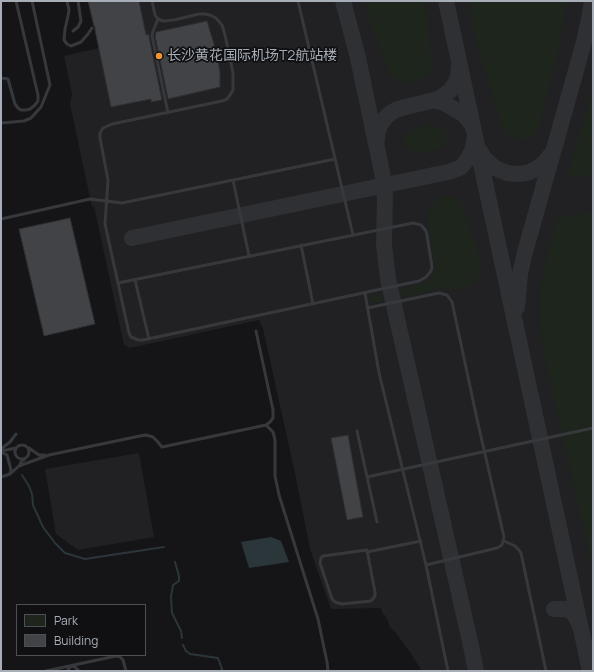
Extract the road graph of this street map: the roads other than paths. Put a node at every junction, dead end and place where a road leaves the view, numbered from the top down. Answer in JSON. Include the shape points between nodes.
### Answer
{"nodes":[{"id":1,"x":16,"y":1,"type":"edge"},
{"id":2,"x":32,"y":1,"type":"edge"},
{"id":3,"x":67,"y":1,"type":"edge"},
{"id":4,"x":78,"y":1,"type":"edge"},
{"id":5,"x":152,"y":1,"type":"edge"},
{"id":6,"x":298,"y":1,"type":"edge"},
{"id":7,"x":158,"y":18,"type":"junction"},
{"id":8,"x":92,"y":28,"type":"dead end"},
{"id":9,"x":73,"y":31,"type":"dead end"},
{"id":10,"x":1,"y":78,"type":"edge"},
{"id":11,"x":168,"y":113,"type":"junction"},
{"id":12,"x":1,"y":124,"type":"edge"},
{"id":13,"x":335,"y":159,"type":"junction"},
{"id":14,"x":233,"y":180,"type":"junction"},
{"id":15,"x":107,"y":202,"type":"junction"},
{"id":16,"x":1,"y":219,"type":"edge"},
{"id":17,"x":353,"y":235,"type":"junction"},
{"id":18,"x":301,"y":245,"type":"junction"},
{"id":19,"x":249,"y":256,"type":"junction"},
{"id":20,"x":135,"y":280,"type":"junction"},
{"id":21,"x":118,"y":283,"type":"junction"},
{"id":22,"x":365,"y":293,"type":"junction"},
{"id":23,"x":313,"y":304,"type":"junction"},
{"id":24,"x":367,"y":308,"type":"junction"},
{"id":25,"x":256,"y":331,"type":"dead end"},
{"id":26,"x":149,"y":338,"type":"junction"},
{"id":27,"x":266,"y":425,"type":"junction"},
{"id":28,"x":593,"y":428,"type":"edge"},
{"id":29,"x":357,"y":431,"type":"dead end"},
{"id":30,"x":16,"y":434,"type":"dead end"},
{"id":31,"x":27,"y":447,"type":"junction"},
{"id":32,"x":16,"y":448,"type":"junction"},
{"id":33,"x":1,"y":451,"type":"edge"},
{"id":34,"x":484,"y":452,"type":"junction"},
{"id":35,"x":49,"y":455,"type":"junction"},
{"id":36,"x":23,"y":459,"type":"junction"},
{"id":37,"x":30,"y":461,"type":"junction"},
{"id":38,"x":19,"y":466,"type":"junction"},
{"id":39,"x":403,"y":469,"type":"junction"},
{"id":40,"x":10,"y":474,"type":"junction"},
{"id":41,"x":1,"y":477,"type":"edge"},
{"id":42,"x":367,"y":477,"type":"junction"},
{"id":43,"x":377,"y":522,"type":"dead end"},
{"id":44,"x":421,"y":541,"type":"junction"},
{"id":45,"x":504,"y":541,"type":"junction"},
{"id":46,"x":367,"y":552,"type":"junction"},
{"id":47,"x":426,"y":565,"type":"junction"},
{"id":48,"x":71,"y":666,"type":"junction"},
{"id":49,"x":46,"y":671,"type":"edge"},
{"id":50,"x":67,"y":671,"type":"edge"},
{"id":51,"x":79,"y":671,"type":"edge"},
{"id":52,"x":126,"y":671,"type":"edge"},
{"id":53,"x":328,"y":671,"type":"edge"},
{"id":54,"x":448,"y":671,"type":"edge"},
{"id":55,"x":546,"y":671,"type":"edge"}],
"edges":[{"from":1,"to":10,"type":"lane","via":[[38,95],[35,106],[26,110],[18,108],[8,80]]},
{"from":2,"to":12,"type":"lane","via":[[50,85],[41,107],[31,118]]},
{"from":3,"to":8,"type":"lane","via":[[69,10],[64,35],[66,44],[71,46],[81,42]]},
{"from":4,"to":9,"type":"lane","via":[[81,21]]},
{"from":5,"to":7,"type":"lane"},
{"from":6,"to":13,"type":"lane"},
{"from":7,"to":11,"type":"lane","via":[[152,36]]},
{"from":7,"to":11,"type":"lane","via":[[168,21],[205,14],[216,18],[222,25],[225,35],[232,73],[232,90],[227,99]]},
{"from":11,"to":15,"type":"lane","via":[[103,128],[100,138],[108,180]]},
{"from":13,"to":14,"type":"lane"},
{"from":13,"to":17,"type":"lane"},
{"from":14,"to":15,"type":"lane","via":[[122,203]]},
{"from":14,"to":19,"type":"lane"},
{"from":15,"to":16,"type":"lane","via":[[90,199]]},
{"from":15,"to":21,"type":"lane","via":[[105,224]]},
{"from":17,"to":18,"type":"lane"},
{"from":17,"to":22,"type":"lane","via":[[413,223],[421,225],[427,235],[432,267],[426,278]]},
{"from":18,"to":19,"type":"lane"},
{"from":18,"to":23,"type":"lane"},
{"from":19,"to":20,"type":"lane"},
{"from":20,"to":21,"type":"lane"},
{"from":20,"to":26,"type":"lane"},
{"from":21,"to":26,"type":"lane","via":[[131,337],[138,340]]},
{"from":22,"to":23,"type":"lane"},
{"from":22,"to":24,"type":"lane"},
{"from":23,"to":26,"type":"lane"},
{"from":24,"to":34,"type":"lane","via":[[439,293],[450,298]]},
{"from":24,"to":39,"type":"lane","via":[[379,373]]},
{"from":25,"to":27,"type":"lane","via":[[273,410],[273,418]]},
{"from":27,"to":35,"type":"lane","via":[[162,447],[153,437],[146,435]]},
{"from":27,"to":53,"type":"lane","via":[[273,432],[275,476],[279,495],[318,619]]},
{"from":28,"to":34,"type":"lane"},
{"from":29,"to":42,"type":"lane"},
{"from":30,"to":33,"type":"lane"},
{"from":31,"to":32,"type":"lane","via":[[20,445]]},
{"from":31,"to":35,"type":"lane","via":[[39,455]]},
{"from":31,"to":36,"type":"lane","via":[[29,455]]},
{"from":32,"to":33,"type":"lane"},
{"from":32,"to":36,"type":"lane","via":[[15,455]]},
{"from":33,"to":40,"type":"lane","via":[[7,455]]},
{"from":34,"to":39,"type":"lane"},
{"from":34,"to":45,"type":"lane"},
{"from":35,"to":37,"type":"lane"},
{"from":36,"to":37,"type":"lane"},
{"from":36,"to":38,"type":"lane"},
{"from":37,"to":38,"type":"lane"},
{"from":38,"to":40,"type":"lane"},
{"from":39,"to":42,"type":"lane"},
{"from":39,"to":44,"type":"lane"},
{"from":40,"to":41,"type":"lane"},
{"from":42,"to":43,"type":"lane"},
{"from":44,"to":46,"type":"lane"},
{"from":44,"to":47,"type":"lane"},
{"from":45,"to":47,"type":"lane","via":[[498,548]]},
{"from":45,"to":55,"type":"lane","via":[[521,553]]},
{"from":46,"to":46,"type":"lane","via":[[321,558],[320,563],[335,602],[342,604],[371,601],[375,596]]},
{"from":47,"to":54,"type":"lane"},
{"from":48,"to":49,"type":"lane"},
{"from":48,"to":50,"type":"lane"},
{"from":48,"to":51,"type":"lane"},
{"from":48,"to":52,"type":"lane","via":[[116,656],[123,660]]}]}
